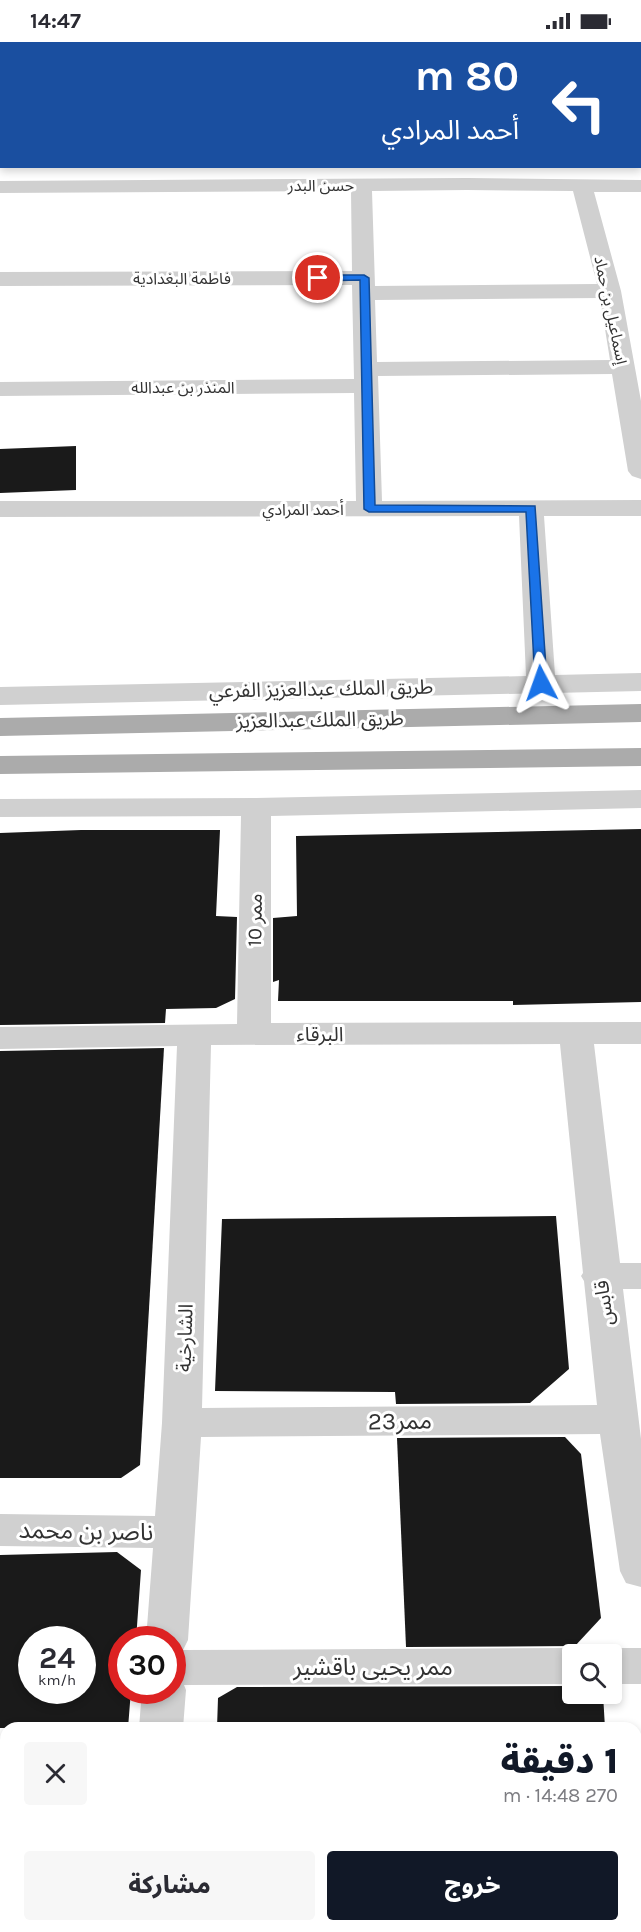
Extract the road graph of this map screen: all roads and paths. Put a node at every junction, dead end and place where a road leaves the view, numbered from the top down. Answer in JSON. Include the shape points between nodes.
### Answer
{"nodes":[{"id":1,"x":465,"y":175,"type":"edge"},
{"id":2,"x":362,"y":185,"type":"junction"},
{"id":3,"x":582,"y":186,"type":"junction"},
{"id":4,"x":641,"y":186,"type":"edge"},
{"id":5,"x":0,"y":187,"type":"edge"},
{"id":6,"x":0,"y":279,"type":"edge"},
{"id":7,"x":364,"y":285,"type":"junction"},
{"id":8,"x":610,"y":291,"type":"junction"},
{"id":9,"x":366,"y":377,"type":"junction"},
{"id":10,"x":630,"y":379,"type":"edge"},
{"id":11,"x":0,"y":389,"type":"edge"},
{"id":12,"x":641,"y":471,"type":"edge"},
{"id":13,"x":531,"y":508,"type":"junction"},
{"id":14,"x":641,"y":508,"type":"edge"},
{"id":15,"x":0,"y":509,"type":"edge"},
{"id":16,"x":369,"y":509,"type":"junction"},
{"id":17,"x":641,"y":682,"type":"edge"},
{"id":18,"x":541,"y":683,"type":"junction"},
{"id":19,"x":377,"y":688,"type":"junction"},
{"id":20,"x":0,"y":696,"type":"edge"},
{"id":21,"x":641,"y":696,"type":"edge"},
{"id":22,"x":641,"y":714,"type":"edge"},
{"id":23,"x":0,"y":727,"type":"edge"},
{"id":24,"x":641,"y":757,"type":"edge"},
{"id":25,"x":0,"y":765,"type":"edge"},
{"id":26,"x":641,"y":799,"type":"edge"},
{"id":27,"x":256,"y":807,"type":"junction"},
{"id":28,"x":0,"y":808,"type":"edge"},
{"id":29,"x":641,"y":1033,"type":"edge"},
{"id":30,"x":254,"y":1034,"type":"junction"},
{"id":31,"x":576,"y":1034,"type":"junction"},
{"id":32,"x":194,"y":1035,"type":"junction"},
{"id":33,"x":0,"y":1038,"type":"edge"},
{"id":34,"x":641,"y":1275,"type":"edge"},
{"id":35,"x":600,"y":1276,"type":"junction"},
{"id":36,"x":618,"y":1419,"type":"junction"},
{"id":37,"x":182,"y":1423,"type":"junction"},
{"id":38,"x":0,"y":1530,"type":"edge"},
{"id":39,"x":172,"y":1532,"type":"junction"},
{"id":40,"x":641,"y":1571,"type":"edge"},
{"id":41,"x":168,"y":1626,"type":"edge"},
{"id":42,"x":562,"y":1666,"type":"edge"},
{"id":43,"x":622,"y":1666,"type":"edge"},
{"id":44,"x":641,"y":1666,"type":"edge"},
{"id":45,"x":186,"y":1668,"type":"edge"},
{"id":46,"x":163,"y":1704,"type":"edge"},
{"id":47,"x":161,"y":1722,"type":"edge"}],
"edges":[{"from":1,"to":2,"type":"street","name":"حسن البدر"},
{"from":1,"to":3,"type":"street","name":"حسن البدر"},
{"from":2,"to":5,"type":"street","name":"حسن البدر"},
{"from":2,"to":7,"type":"street"},
{"from":3,"to":4,"type":"street","name":"حسن البدر"},
{"from":3,"to":8,"type":"street","name":"إسماعيل بن حماد"},
{"from":6,"to":7,"type":"street","name":"فاطمة البغدادية"},
{"from":7,"to":8,"type":"street","name":"فاطمة البغدادية"},
{"from":7,"to":9,"type":"street"},
{"from":8,"to":10,"type":"street","name":"إسماعيل بن حماد"},
{"from":9,"to":10,"type":"street","name":"المنذر بن عبدالله"},
{"from":9,"to":11,"type":"street","name":"المنذر بن عبدالله"},
{"from":9,"to":16,"type":"street"},
{"from":10,"to":12,"type":"street","name":"إسماعيل بن حماد"},
{"from":13,"to":14,"type":"street","name":"أحمد المرادي"},
{"from":13,"to":16,"type":"street","name":"أحمد المرادي"},
{"from":13,"to":18,"type":"street"},
{"from":15,"to":16,"type":"street","name":"أحمد المرادي"},
{"from":17,"to":18,"type":"street","name":"طريق الملك عبدالعزيز الفرعي"},
{"from":18,"to":19,"type":"street","name":"طريق الملك عبدالعزيز الفرعي"},
{"from":19,"to":20,"type":"street","name":"طريق الملك عبدالعزيز الفرعي"},
{"from":19,"to":21,"type":"street","via":[[455,698]]},
{"from":22,"to":23,"type":"main road","name":"طريق الملك عبدالعزيز"},
{"from":24,"to":25,"type":"main road","name":"طريق الملك عبدالعزيز"},
{"from":26,"to":27,"type":"street"},
{"from":27,"to":28,"type":"street"},
{"from":27,"to":30,"type":"street","name":"ممر 10"},
{"from":29,"to":31,"type":"street","name":"البرقاء"},
{"from":30,"to":31,"type":"street","name":"البرقاء"},
{"from":30,"to":32,"type":"street","name":"البرقاء"},
{"from":31,"to":35,"type":"street","name":"قابس"},
{"from":32,"to":33,"type":"street","name":"البرقاء"},
{"from":32,"to":37,"type":"street","name":"الشارخية"},
{"from":34,"to":35,"type":"street"},
{"from":35,"to":36,"type":"street","name":"قابس"},
{"from":36,"to":37,"type":"street","name":"ممر23"},
{"from":36,"to":40,"type":"street","name":"قابس"},
{"from":37,"to":39,"type":"street","name":"الشارخية"},
{"from":38,"to":39,"type":"street","name":"ناصر بن محمد"},
{"from":39,"to":41,"type":"street","name":"الشارخية"},
{"from":42,"to":45,"type":"street","name":"ممر يحيى باقشير"},
{"from":43,"to":44,"type":"street"},
{"from":46,"to":47,"type":"street"}]}
